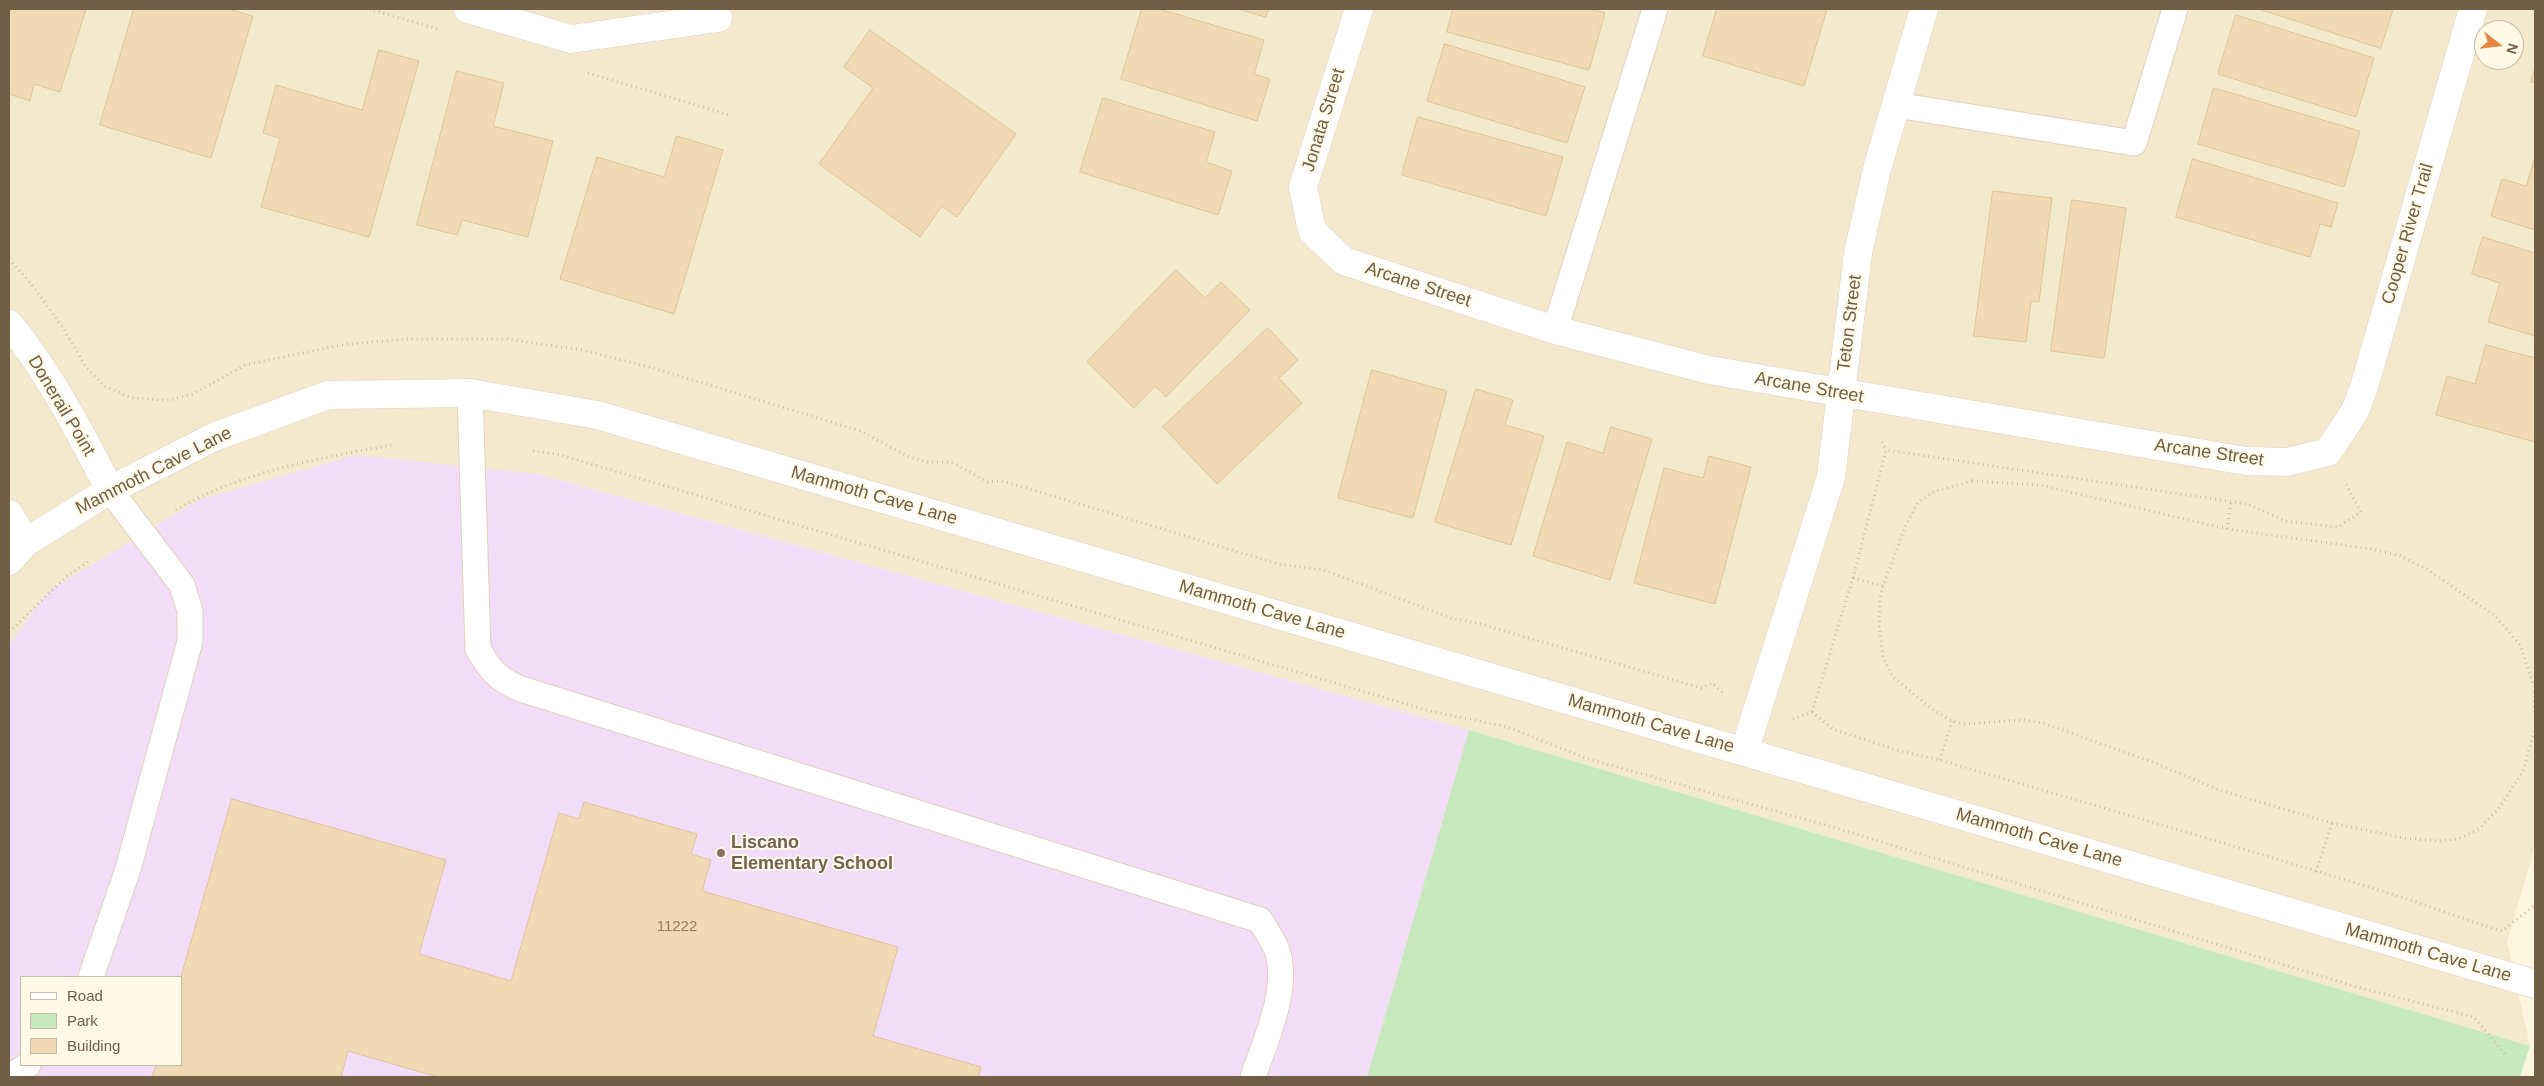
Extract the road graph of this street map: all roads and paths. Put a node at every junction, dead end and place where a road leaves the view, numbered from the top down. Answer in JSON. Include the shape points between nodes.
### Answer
{"nodes":[{"id":1,"x":468,"y":9,"type":"edge"},
{"id":2,"x":1358,"y":9,"type":"edge"},
{"id":3,"x":1655,"y":9,"type":"edge"},
{"id":4,"x":1924,"y":9,"type":"edge"},
{"id":5,"x":2175,"y":9,"type":"edge"},
{"id":6,"x":2473,"y":9,"type":"edge"},
{"id":7,"x":718,"y":18,"type":"dead end"},
{"id":8,"x":1896,"y":106,"type":"junction"},
{"id":9,"x":1312,"y":231,"type":"joint"},
{"id":10,"x":9,"y":324,"type":"edge"},
{"id":11,"x":1555,"y":330,"type":"junction"},
{"id":12,"x":470,"y":393,"type":"junction"},
{"id":13,"x":1841,"y":393,"type":"junction"},
{"id":14,"x":1882,"y":442,"type":"dead end"},
{"id":15,"x":392,"y":445,"type":"dead end"},
{"id":16,"x":1886,"y":450,"type":"junction"},
{"id":17,"x":534,"y":451,"type":"dead end"},
{"id":18,"x":2328,"y":452,"type":"junction"},
{"id":19,"x":110,"y":490,"type":"junction"},
{"id":20,"x":2231,"y":502,"type":"junction"},
{"id":21,"x":176,"y":510,"type":"dead end"},
{"id":22,"x":9,"y":514,"type":"edge"},
{"id":23,"x":2227,"y":529,"type":"junction"},
{"id":24,"x":17,"y":551,"type":"edge"},
{"id":25,"x":91,"y":560,"type":"dead end"},
{"id":26,"x":1853,"y":578,"type":"junction"},
{"id":27,"x":1882,"y":586,"type":"junction"},
{"id":28,"x":9,"y":632,"type":"edge"},
{"id":29,"x":1812,"y":712,"type":"dead end"},
{"id":30,"x":1952,"y":721,"type":"junction"},
{"id":31,"x":1744,"y":752,"type":"junction"},
{"id":32,"x":1940,"y":760,"type":"dead end"},
{"id":33,"x":2332,"y":823,"type":"junction"},
{"id":34,"x":2316,"y":872,"type":"dead end"},
{"id":35,"x":91,"y":976,"type":"edge"},
{"id":36,"x":2535,"y":984,"type":"edge"},
{"id":37,"x":2506,"y":1055,"type":"dead end"},
{"id":38,"x":26,"y":1066,"type":"edge"},
{"id":39,"x":9,"y":1077,"type":"edge"},
{"id":40,"x":1253,"y":1077,"type":"edge"}],
"edges":[{"from":1,"to":7,"type":"street","via":[[571,39]]},
{"from":2,"to":9,"type":"street","name":"Jonata Street","via":[[1303,186]]},
{"from":3,"to":11,"type":"lane"},
{"from":4,"to":8,"type":"street","name":"Teton Street"},
{"from":5,"to":8,"type":"lane","via":[[2134,142]]},
{"from":6,"to":18,"type":"street","name":"Cooper River Trail","via":[[2365,384],[2355,411]]},
{"from":8,"to":13,"type":"street","name":"Teton Street","via":[[1877,169],[1858,254]]},
{"from":9,"to":11,"type":"street","name":"Arcane Street","via":[[1344,261]]},
{"from":10,"to":19,"type":"street","name":"Donerail Point","via":[[80,432]]},
{"from":11,"to":13,"type":"street","name":"Arcane Street","via":[[1709,370]]},
{"from":12,"to":19,"type":"street","name":"Mammoth Cave Lane","via":[[328,395],[214,437]]},
{"from":12,"to":31,"type":"street","name":"Mammoth Cave Lane","via":[[597,415]]},
{"from":12,"to":40,"type":"lane","via":[[478,649],[500,680],[1260,920],[1277,951],[1278,1002]]},
{"from":13,"to":18,"type":"street","name":"Arcane Street","via":[[2246,461],[2286,462]]},
{"from":13,"to":31,"type":"street","name":"Teton Street","via":[[1832,477]]},
{"from":14,"to":16,"type":"path"},
{"from":15,"to":21,"type":"path","via":[[311,460],[203,494]]},
{"from":16,"to":20,"type":"path"},
{"from":16,"to":26,"type":"path"},
{"from":17,"to":37,"type":"path","via":[[557,454],[1430,711],[1508,727],[1585,758],[1829,826],[2357,987],[2474,1017]]},
{"from":18,"to":20,"type":"path","via":[[2361,512],[2338,527],[2285,521],[2248,504]]},
{"from":19,"to":24,"type":"street","name":"Mammoth Cave Lane"},
{"from":19,"to":35,"type":"lane","via":[[182,585],[190,611],[190,641],[128,869]]},
{"from":20,"to":23,"type":"path"},
{"from":22,"to":24,"type":"street"},
{"from":23,"to":27,"type":"path","via":[[2040,485],[1972,481],[1935,491],[1918,502],[1904,527]]},
{"from":23,"to":33,"type":"path","via":[[2372,549],[2400,556],[2466,594],[2495,616],[2520,645],[2534,686],[2535,730],[2523,771],[2500,806],[2479,829],[2458,839],[2438,841],[2403,838]]},
{"from":25,"to":28,"type":"path","via":[[67,576]]},
{"from":26,"to":27,"type":"path"},
{"from":26,"to":29,"type":"path"},
{"from":27,"to":30,"type":"path","via":[[1878,625],[1883,657],[1892,676]]},
{"from":30,"to":32,"type":"path"},
{"from":30,"to":33,"type":"path","via":[[1973,724],[2021,720],[2043,723],[2220,790]]},
{"from":31,"to":36,"type":"street","name":"Mammoth Cave Lane"},
{"from":33,"to":34,"type":"path"},
{"from":38,"to":39,"type":"lane"}]}
